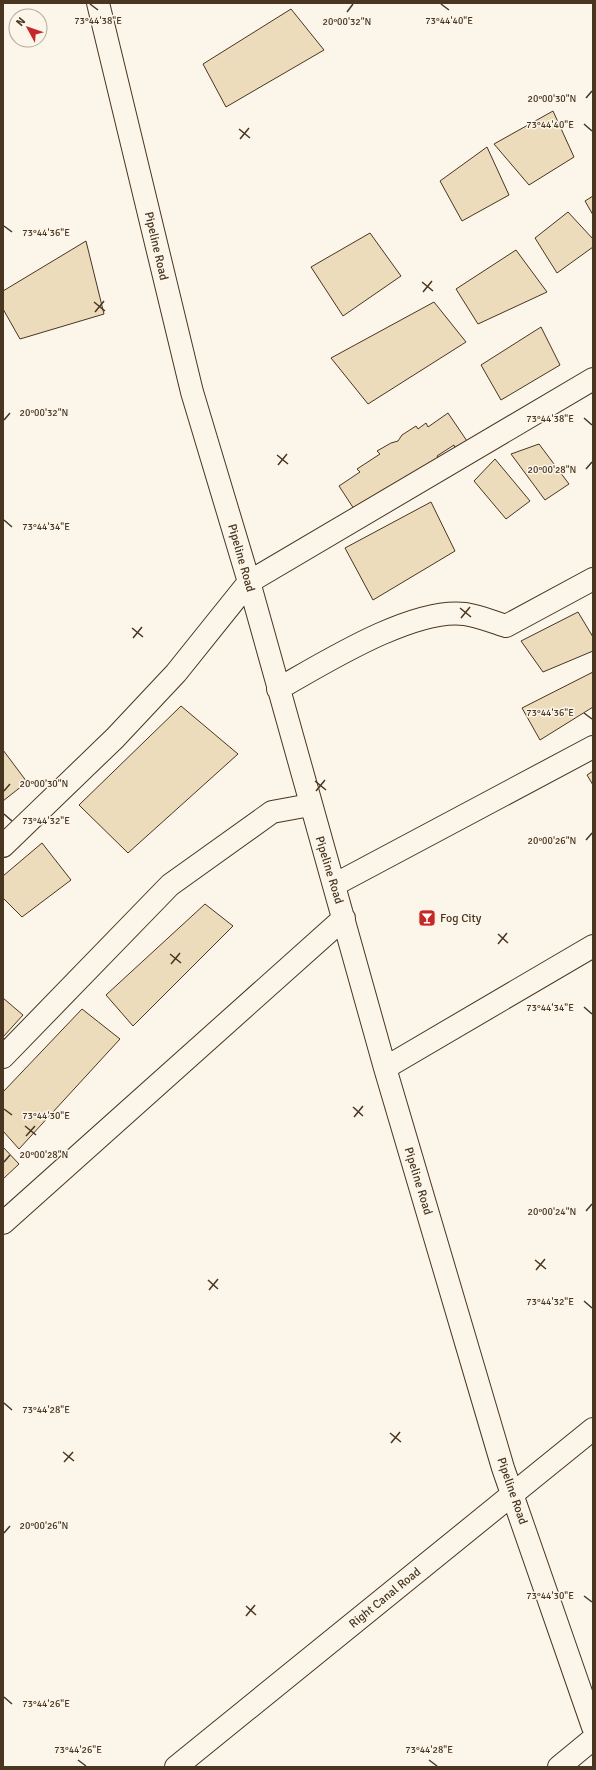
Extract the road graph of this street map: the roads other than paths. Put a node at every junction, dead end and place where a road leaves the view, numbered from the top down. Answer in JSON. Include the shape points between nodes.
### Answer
{"nodes":[{"id":1,"x":98,"y":3,"type":"edge"},
{"id":2,"x":593,"y":379,"type":"edge"},
{"id":3,"x":593,"y":578,"type":"edge"},
{"id":4,"x":249,"y":582,"type":"junction"},
{"id":5,"x":278,"y":689,"type":"junction"},
{"id":6,"x":593,"y":747,"type":"edge"},
{"id":7,"x":310,"y":805,"type":"junction"},
{"id":8,"x":3,"y":846,"type":"edge"},
{"id":9,"x":334,"y":885,"type":"junction"},
{"id":10,"x":344,"y":918,"type":"junction"},
{"id":11,"x":593,"y":946,"type":"edge"},
{"id":12,"x":3,"y":1057,"type":"edge"},
{"id":13,"x":385,"y":1068,"type":"junction"},
{"id":14,"x":3,"y":1223,"type":"edge"},
{"id":15,"x":593,"y":1429,"type":"edge"},
{"id":16,"x":513,"y":1495,"type":"junction"},
{"id":17,"x":593,"y":1727,"type":"edge"},
{"id":18,"x":593,"y":1739,"type":"edge"},
{"id":19,"x":176,"y":1767,"type":"edge"},
{"id":20,"x":559,"y":1767,"type":"edge"}],
"edges":[{"from":1,"to":4,"type":"street","name":"Pipeline Road","via":[[192,392]]},
{"from":2,"to":4,"type":"street"},
{"from":3,"to":5,"type":"street","via":[[506,626],[465,614],[434,615],[358,644]]},
{"from":4,"to":5,"type":"street","name":"Pipeline Road"},
{"from":4,"to":8,"type":"street","via":[[156,695]]},
{"from":5,"to":7,"type":"street","name":"Pipeline Road"},
{"from":6,"to":9,"type":"street"},
{"from":7,"to":9,"type":"street","name":"Pipeline Road"},
{"from":7,"to":12,"type":"street","via":[[272,812],[170,885]]},
{"from":9,"to":10,"type":"street","name":"Pipeline Road"},
{"from":10,"to":13,"type":"street","name":"Pipeline Road"},
{"from":10,"to":14,"type":"street"},
{"from":11,"to":13,"type":"street"},
{"from":13,"to":16,"type":"street","name":"Pipeline Road"},
{"from":15,"to":16,"type":"street","name":"Right Canal Road"},
{"from":16,"to":17,"type":"street","name":"Pipeline Road"},
{"from":16,"to":19,"type":"street","name":"Right Canal Road"},
{"from":18,"to":20,"type":"street"}]}
